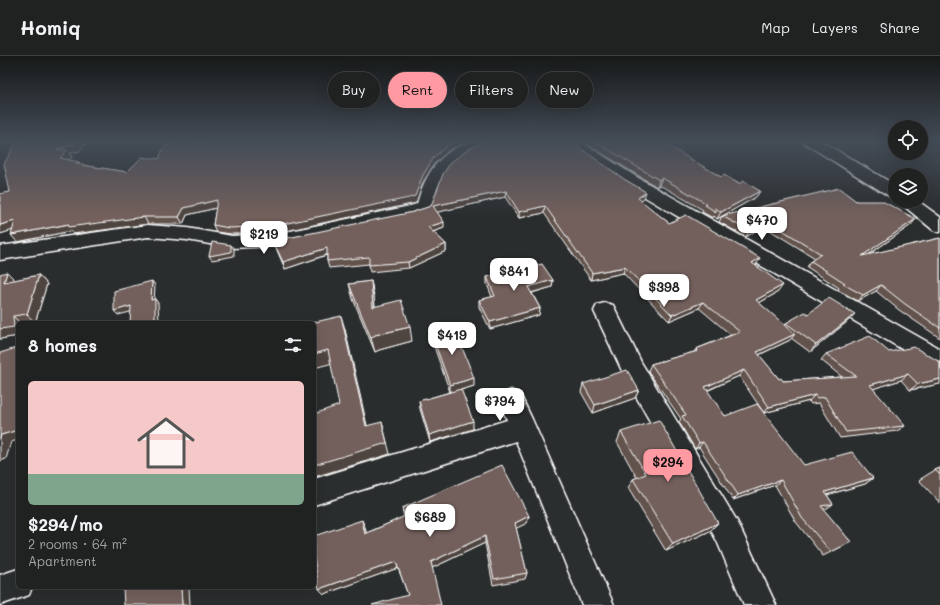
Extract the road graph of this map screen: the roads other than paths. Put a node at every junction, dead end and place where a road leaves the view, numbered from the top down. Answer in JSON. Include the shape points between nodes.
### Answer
{"nodes":[{"id":1,"x":444,"y":167,"type":"edge"},
{"id":2,"x":609,"y":167,"type":"edge"},
{"id":3,"x":854,"y":167,"type":"edge"},
{"id":4,"x":888,"y":188,"type":"edge"},
{"id":5,"x":916,"y":208,"type":"edge"},
{"id":6,"x":940,"y":226,"type":"edge"},
{"id":7,"x":0,"y":253,"type":"edge"},
{"id":8,"x":605,"y":311,"type":"dead end"},
{"id":9,"x":940,"y":360,"type":"edge"},
{"id":10,"x":511,"y":401,"type":"dead end"},
{"id":11,"x":523,"y":427,"type":"junction"},
{"id":12,"x":316,"y":491,"type":"edge"},
{"id":13,"x":16,"y":585,"type":"edge"},
{"id":14,"x":0,"y":590,"type":"edge"},
{"id":15,"x":598,"y":605,"type":"edge"},
{"id":16,"x":760,"y":605,"type":"edge"}],
"edges":[{"from":1,"to":7,"type":"street","via":[[434,177],[425,207],[276,240],[232,242],[187,234],[148,231]]},
{"from":2,"to":9,"type":"street","via":[[746,249]]},
{"from":3,"to":4,"type":"street"},
{"from":5,"to":6,"type":"street"},
{"from":8,"to":16,"type":"street","via":[[632,368],[727,531]]},
{"from":10,"to":11,"type":"street"},
{"from":11,"to":12,"type":"street"},
{"from":11,"to":15,"type":"street"},
{"from":13,"to":14,"type":"street"}]}
